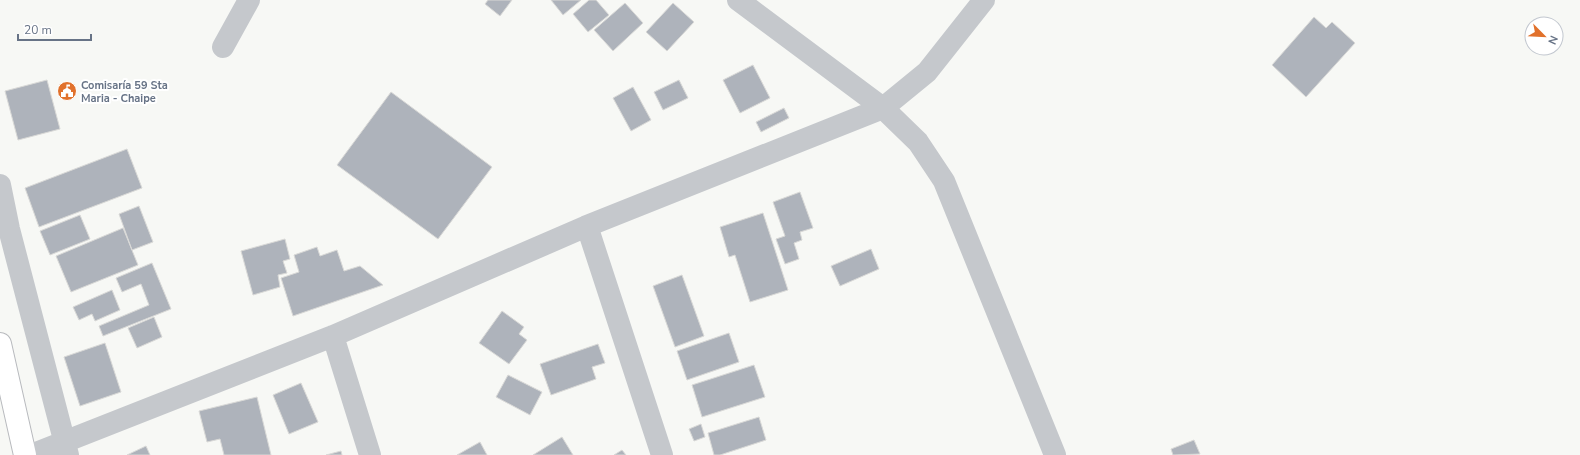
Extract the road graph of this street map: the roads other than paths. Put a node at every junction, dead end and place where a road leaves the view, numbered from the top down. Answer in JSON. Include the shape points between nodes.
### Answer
{"nodes":[{"id":1,"x":249,"y":0,"type":"edge"},
{"id":2,"x":738,"y":0,"type":"edge"},
{"id":3,"x":984,"y":0,"type":"edge"},
{"id":4,"x":223,"y":47,"type":"dead end"},
{"id":5,"x":883,"y":108,"type":"junction"},
{"id":6,"x":0,"y":185,"type":"edge"},
{"id":7,"x":587,"y":226,"type":"junction"},
{"id":8,"x":333,"y":336,"type":"junction"},
{"id":9,"x":0,"y":344,"type":"edge"},
{"id":10,"x":66,"y":448,"type":"edge"},
{"id":11,"x":25,"y":455,"type":"edge"},
{"id":12,"x":31,"y":455,"type":"edge"},
{"id":13,"x":370,"y":455,"type":"edge"},
{"id":14,"x":662,"y":455,"type":"edge"},
{"id":15,"x":1055,"y":455,"type":"edge"}],
"edges":[{"from":1,"to":4,"type":"street"},
{"from":2,"to":5,"type":"street"},
{"from":3,"to":5,"type":"street","via":[[926,72]]},
{"from":5,"to":7,"type":"street"},
{"from":5,"to":15,"type":"street","via":[[918,142],[944,181]]},
{"from":6,"to":10,"type":"street"},
{"from":7,"to":8,"type":"street"},
{"from":7,"to":14,"type":"street"},
{"from":8,"to":10,"type":"street"},
{"from":8,"to":13,"type":"street"},
{"from":9,"to":11,"type":"highway"},
{"from":10,"to":12,"type":"street"}]}
